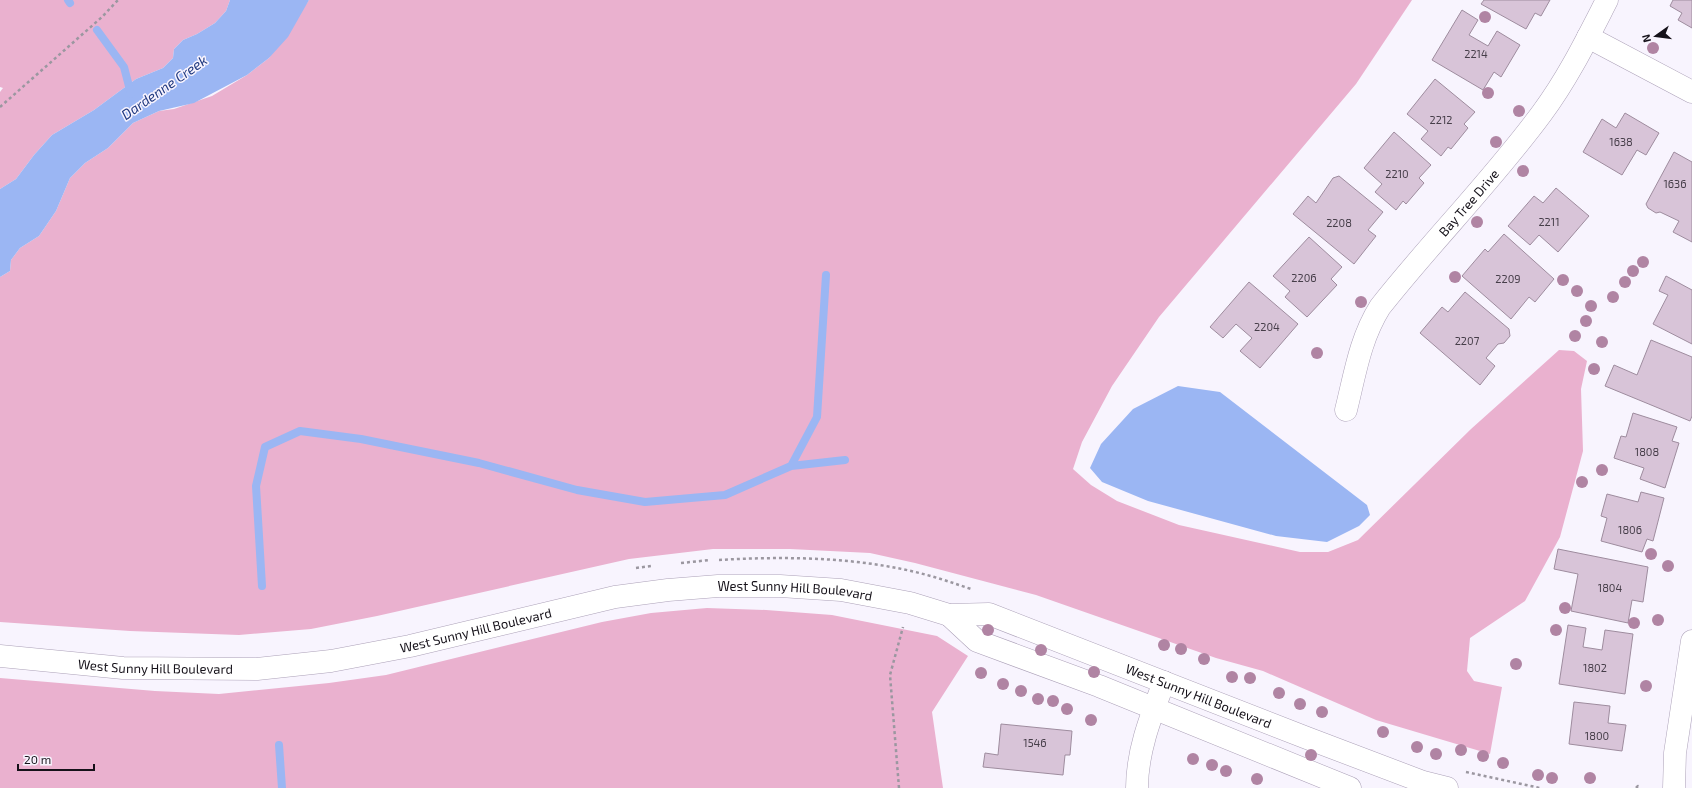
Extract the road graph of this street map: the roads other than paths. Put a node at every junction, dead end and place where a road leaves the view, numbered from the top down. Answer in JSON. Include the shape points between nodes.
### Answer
{"nodes":[{"id":1,"x":1607,"y":0,"type":"edge"},
{"id":2,"x":1588,"y":37,"type":"junction"},
{"id":3,"x":1692,"y":92,"type":"edge"},
{"id":4,"x":1346,"y":410,"type":"dead end"},
{"id":5,"x":949,"y":615,"type":"junction"},
{"id":6,"x":1692,"y":641,"type":"edge"},
{"id":7,"x":0,"y":656,"type":"edge"},
{"id":8,"x":1164,"y":682,"type":"junction"},
{"id":9,"x":1153,"y":709,"type":"junction"},
{"id":10,"x":1136,"y":788,"type":"edge"},
{"id":11,"x":1350,"y":788,"type":"edge"},
{"id":12,"x":1447,"y":788,"type":"edge"},
{"id":13,"x":1674,"y":788,"type":"edge"}],
"edges":[{"from":1,"to":2,"type":"street","name":"Bay Tree Drive"},
{"from":2,"to":3,"type":"street"},
{"from":2,"to":4,"type":"street","name":"Bay Tree Drive","via":[[1568,74],[1542,113],[1380,307],[1369,324],[1361,346]]},
{"from":5,"to":7,"type":"street","name":"West Sunny Hill Boulevard","via":[[910,603],[841,590],[780,586],[718,586],[615,596],[410,646],[331,661],[257,669],[123,668]]},
{"from":5,"to":8,"type":"street","name":"West Sunny Hill Boulevard","via":[[989,614]]},
{"from":5,"to":9,"type":"street","name":"West Sunny Hill Boulevard","via":[[977,641]]},
{"from":6,"to":13,"type":"street","via":[[1675,753]]},
{"from":8,"to":9,"type":"street"},
{"from":8,"to":12,"type":"street","name":"West Sunny Hill Boulevard","via":[[1422,782]]},
{"from":9,"to":10,"type":"street","via":[[1141,751]]},
{"from":9,"to":11,"type":"street","name":"West Sunny Hill Boulevard"}]}
